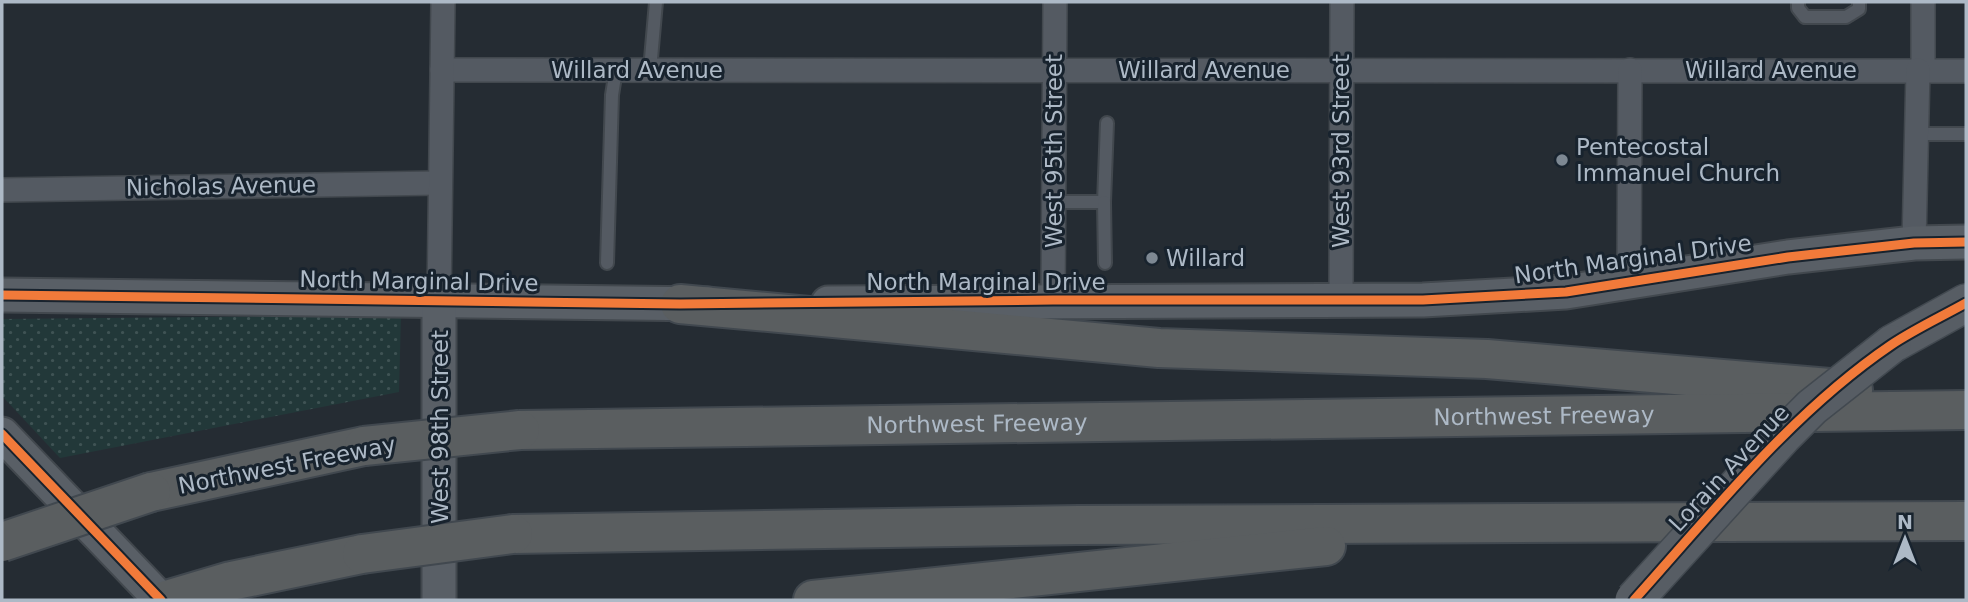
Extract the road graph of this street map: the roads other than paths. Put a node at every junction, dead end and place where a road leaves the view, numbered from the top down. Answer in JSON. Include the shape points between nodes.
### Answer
{"nodes":[{"id":1,"x":443,"y":2,"type":"edge"},
{"id":2,"x":656,"y":2,"type":"edge"},
{"id":3,"x":1055,"y":2,"type":"edge"},
{"id":4,"x":1342,"y":2,"type":"edge"},
{"id":5,"x":1798,"y":2,"type":"edge"},
{"id":6,"x":1859,"y":2,"type":"edge"},
{"id":7,"x":1923,"y":2,"type":"edge"},
{"id":8,"x":442,"y":70,"type":"junction"},
{"id":9,"x":616,"y":70,"type":"junction"},
{"id":10,"x":650,"y":70,"type":"junction"},
{"id":11,"x":1055,"y":70,"type":"junction"},
{"id":12,"x":1342,"y":70,"type":"junction"},
{"id":13,"x":1630,"y":70,"type":"junction"},
{"id":14,"x":1920,"y":70,"type":"junction"},
{"id":15,"x":1966,"y":71,"type":"edge"},
{"id":16,"x":1107,"y":123,"type":"dead end"},
{"id":17,"x":1916,"y":134,"type":"junction"},
{"id":18,"x":1966,"y":134,"type":"edge"},
{"id":19,"x":439,"y":183,"type":"junction"},
{"id":20,"x":2,"y":190,"type":"edge"},
{"id":21,"x":1054,"y":202,"type":"junction"},
{"id":22,"x":1104,"y":202,"type":"junction"},
{"id":23,"x":1966,"y":242,"type":"edge"},
{"id":24,"x":1914,"y":243,"type":"junction"},
{"id":25,"x":607,"y":263,"type":"dead end"},
{"id":26,"x":1105,"y":263,"type":"dead end"},
{"id":27,"x":1629,"y":281,"type":"junction"},
{"id":28,"x":2,"y":295,"type":"edge"},
{"id":29,"x":439,"y":300,"type":"junction"},
{"id":30,"x":1053,"y":300,"type":"junction"},
{"id":31,"x":1341,"y":300,"type":"junction"},
{"id":32,"x":1966,"y":303,"type":"edge"},
{"id":33,"x":680,"y":304,"type":"junction"},
{"id":34,"x":1966,"y":399,"type":"edge"},
{"id":35,"x":1966,"y":410,"type":"edge"},
{"id":36,"x":2,"y":435,"type":"edge"},
{"id":37,"x":1966,"y":521,"type":"edge"},
{"id":38,"x":1536,"y":524,"type":"junction"},
{"id":39,"x":2,"y":542,"type":"edge"},
{"id":40,"x":161,"y":600,"type":"edge"},
{"id":41,"x":167,"y":600,"type":"edge"},
{"id":42,"x":439,"y":600,"type":"edge"},
{"id":43,"x":813,"y":600,"type":"edge"},
{"id":44,"x":1634,"y":600,"type":"edge"}],
"edges":[{"from":1,"to":8,"type":"street","name":"West 98th Street"},
{"from":2,"to":10,"type":"lane"},
{"from":3,"to":11,"type":"street","name":"West 95th Street"},
{"from":4,"to":12,"type":"street","name":"West 93rd Street"},
{"from":5,"to":6,"type":"lane","via":[[1805,17],[1846,17],[1859,9]]},
{"from":7,"to":14,"type":"street"},
{"from":8,"to":9,"type":"street","name":"Willard Avenue"},
{"from":8,"to":19,"type":"street","name":"West 98th Street"},
{"from":9,"to":10,"type":"street","name":"Willard Avenue"},
{"from":9,"to":25,"type":"lane"},
{"from":10,"to":11,"type":"street","name":"Willard Avenue"},
{"from":11,"to":12,"type":"street","name":"Willard Avenue"},
{"from":11,"to":21,"type":"street","name":"West 95th Street"},
{"from":12,"to":13,"type":"street","name":"Willard Avenue"},
{"from":12,"to":31,"type":"street","name":"West 93rd Street"},
{"from":13,"to":14,"type":"street","name":"Willard Avenue"},
{"from":13,"to":27,"type":"street"},
{"from":14,"to":15,"type":"street","name":"Willard Avenue"},
{"from":14,"to":17,"type":"street"},
{"from":16,"to":22,"type":"lane"},
{"from":17,"to":18,"type":"lane"},
{"from":17,"to":24,"type":"street"},
{"from":19,"to":20,"type":"street","name":"Nicholas Avenue"},
{"from":19,"to":29,"type":"street","name":"West 98th Street"},
{"from":21,"to":22,"type":"lane"},
{"from":21,"to":30,"type":"street","name":"West 95th Street"},
{"from":22,"to":26,"type":"lane"},
{"from":23,"to":24,"type":"street","name":"North Marginal Drive"},
{"from":24,"to":27,"type":"street","name":"North Marginal Drive"},
{"from":27,"to":31,"type":"street","name":"North Marginal Drive","via":[[1566,292]]},
{"from":28,"to":29,"type":"street","name":"North Marginal Drive"},
{"from":29,"to":33,"type":"street","name":"North Marginal Drive"},
{"from":29,"to":42,"type":"street","name":"West 98th Street"},
{"from":30,"to":31,"type":"street","name":"North Marginal Drive"},
{"from":30,"to":33,"type":"street","name":"North Marginal Drive"},
{"from":32,"to":44,"type":"main road","name":"Lorain Avenue","bridge":true,"via":[[1892,344],[1812,407]]},
{"from":33,"to":34,"type":"highway","via":[[1158,348],[1487,359]]},
{"from":35,"to":39,"type":"highway","name":"Northwest Freeway","bridge":true,"via":[[520,430],[364,446],[151,492]]},
{"from":36,"to":40,"type":"street"},
{"from":37,"to":38,"type":"highway"},
{"from":38,"to":41,"type":"highway","bridge":true,"via":[[513,534],[362,554],[231,581]]},
{"from":38,"to":43,"type":"highway"}]}
